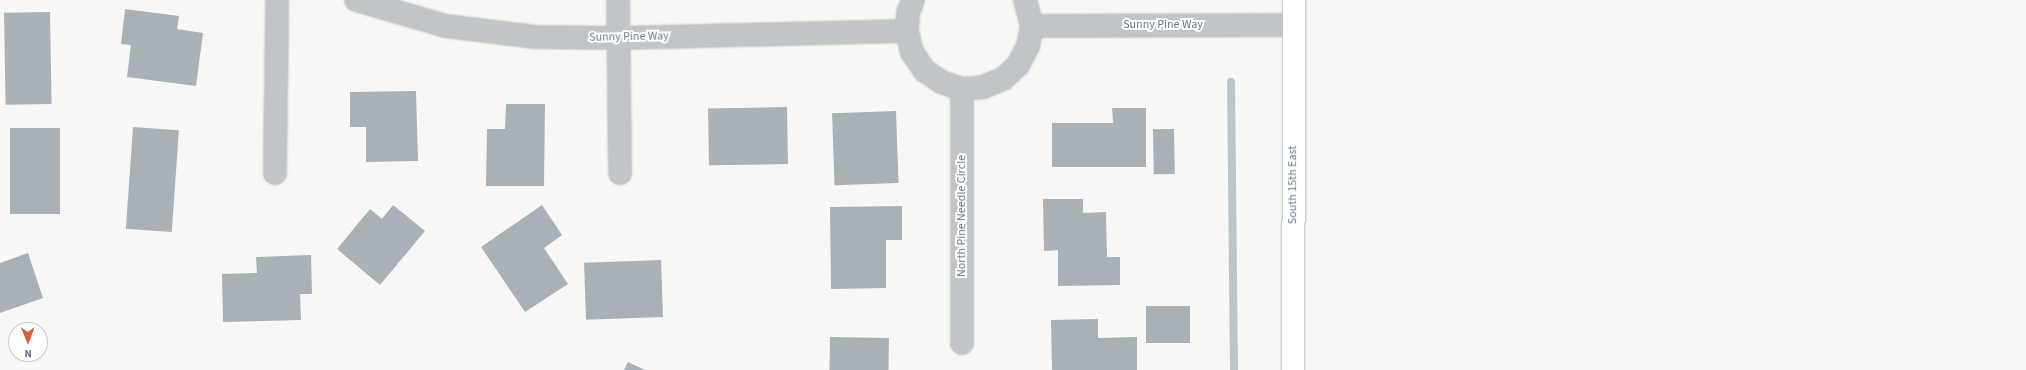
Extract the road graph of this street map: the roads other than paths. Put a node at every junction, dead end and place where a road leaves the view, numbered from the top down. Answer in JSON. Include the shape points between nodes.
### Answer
{"nodes":[{"id":1,"x":277,"y":0,"type":"edge"},
{"id":2,"x":356,"y":0,"type":"edge"},
{"id":3,"x":618,"y":0,"type":"edge"},
{"id":4,"x":913,"y":0,"type":"edge"},
{"id":5,"x":1025,"y":0,"type":"edge"},
{"id":6,"x":1294,"y":0,"type":"edge"},
{"id":7,"x":1294,"y":25,"type":"junction"},
{"id":8,"x":1032,"y":26,"type":"junction"},
{"id":9,"x":907,"y":31,"type":"junction"},
{"id":10,"x":619,"y":38,"type":"junction"},
{"id":11,"x":962,"y":88,"type":"junction"},
{"id":12,"x":275,"y":173,"type":"dead end"},
{"id":13,"x":620,"y":173,"type":"dead end"},
{"id":14,"x":962,"y":343,"type":"dead end"},
{"id":15,"x":1293,"y":370,"type":"edge"}],
"edges":[{"from":1,"to":12,"type":"street"},
{"from":2,"to":10,"type":"street","name":"Sunny Pine Way","via":[[446,26],[535,37]]},
{"from":3,"to":10,"type":"street"},
{"from":4,"to":9,"type":"street","via":[[908,13]]},
{"from":5,"to":8,"type":"street"},
{"from":6,"to":7,"type":"main road","name":"South 15th East"},
{"from":7,"to":8,"type":"street","name":"Sunny Pine Way"},
{"from":7,"to":15,"type":"main road","name":"South 15th East"},
{"from":8,"to":11,"type":"street","via":[[1028,46],[1018,65],[1003,79],[983,87]]},
{"from":9,"to":10,"type":"street","name":"Sunny Pine Way"},
{"from":9,"to":11,"type":"street","via":[[912,52],[924,70],[941,82]]},
{"from":10,"to":13,"type":"street"},
{"from":11,"to":14,"type":"street","name":"North Pine Needle Circle"}]}
